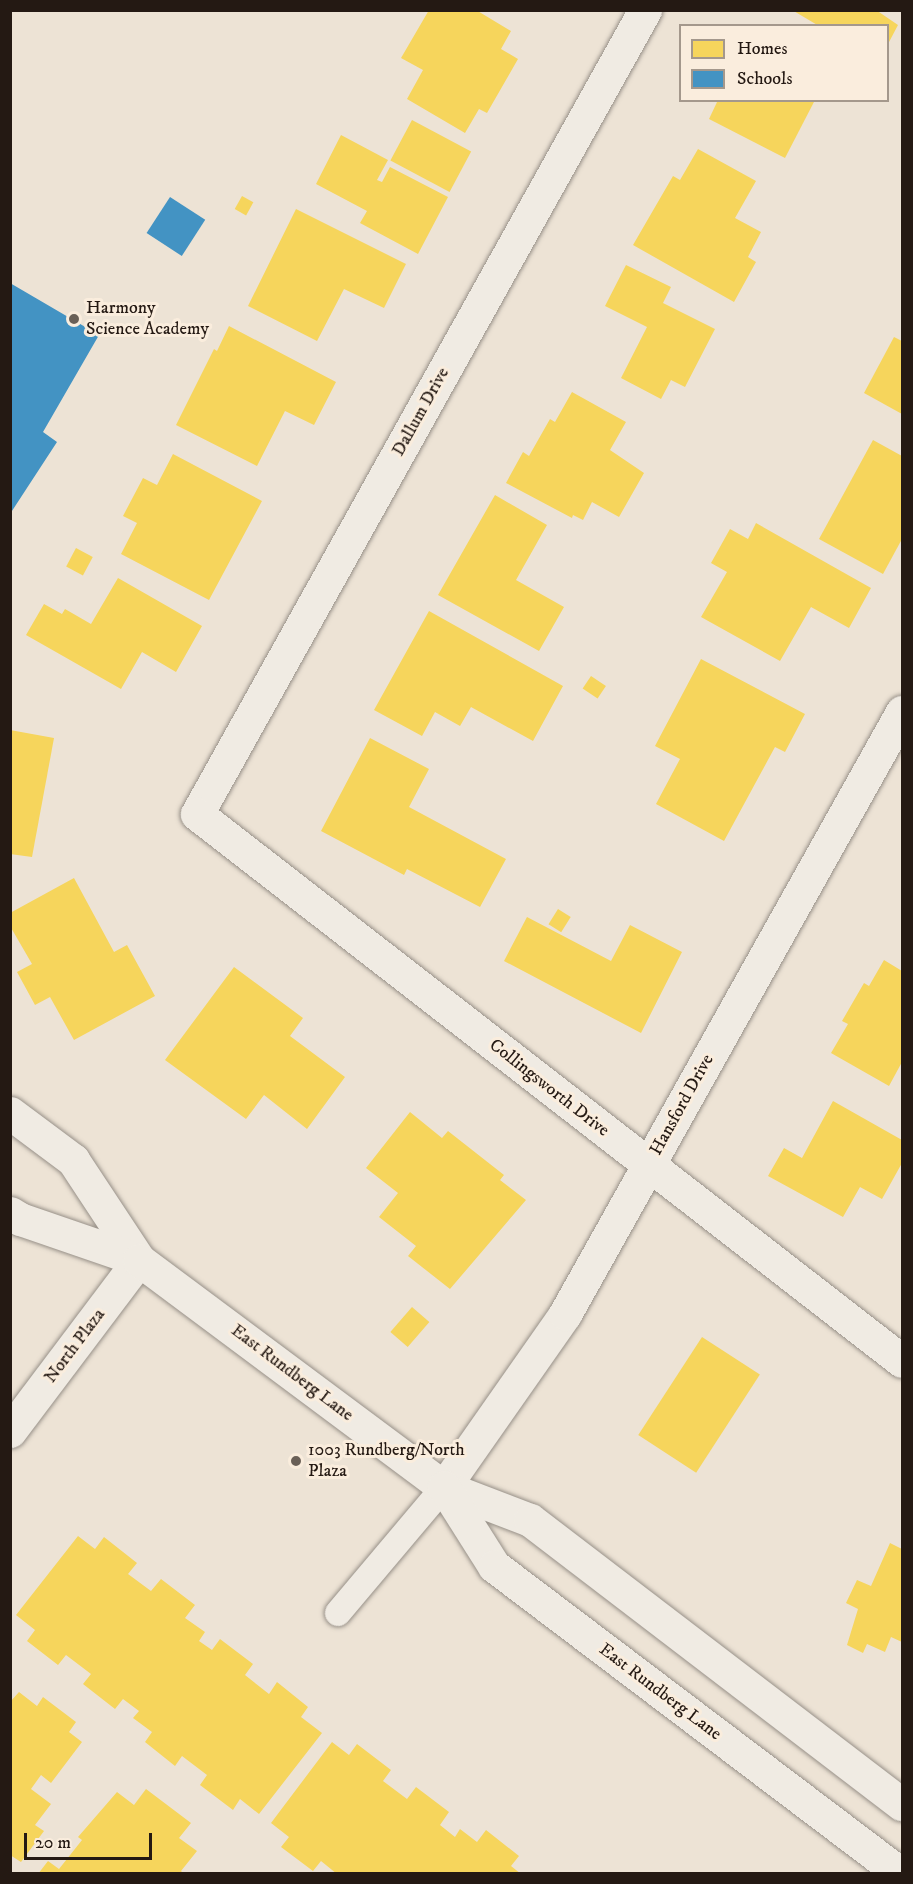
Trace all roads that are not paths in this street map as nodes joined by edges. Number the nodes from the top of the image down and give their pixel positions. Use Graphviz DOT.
graph roads {
  1 [pos="645,10"];
  2 [pos="903,712"];
  3 [pos="197,814"];
  4 [pos="10,1113"];
  5 [pos="648,1165"];
  6 [pos="10,1213"];
  7 [pos="139,1260"];
  8 [pos="903,1361"];
  9 [pos="10,1431"];
  10 [pos="444,1487"];
  11 [pos="338,1613"];
  12 [pos="903,1804"];
  13 [pos="901,1874"];
  1 -- 3 [label="street, Dallum Drive"];
  2 -- 5 [label="street, Hansford Drive"];
  3 -- 5 [label="street, Collingsworth Drive"];
  4 -- 7 [label="street, East Rundberg Lane"];
  5 -- 8 [label="street, Collingsworth Drive"];
  5 -- 10 [label="street, Hansford Drive"];
  6 -- 7 [label="street, East Rundberg Lane"];
  7 -- 9 [label="street, North Plaza"];
  7 -- 10 [label="street, East Rundberg Lane"];
  10 -- 11 [label="lane"];
  10 -- 12 [label="street, East Rundberg Lane"];
  10 -- 13 [label="street, East Rundberg Lane"];
}
